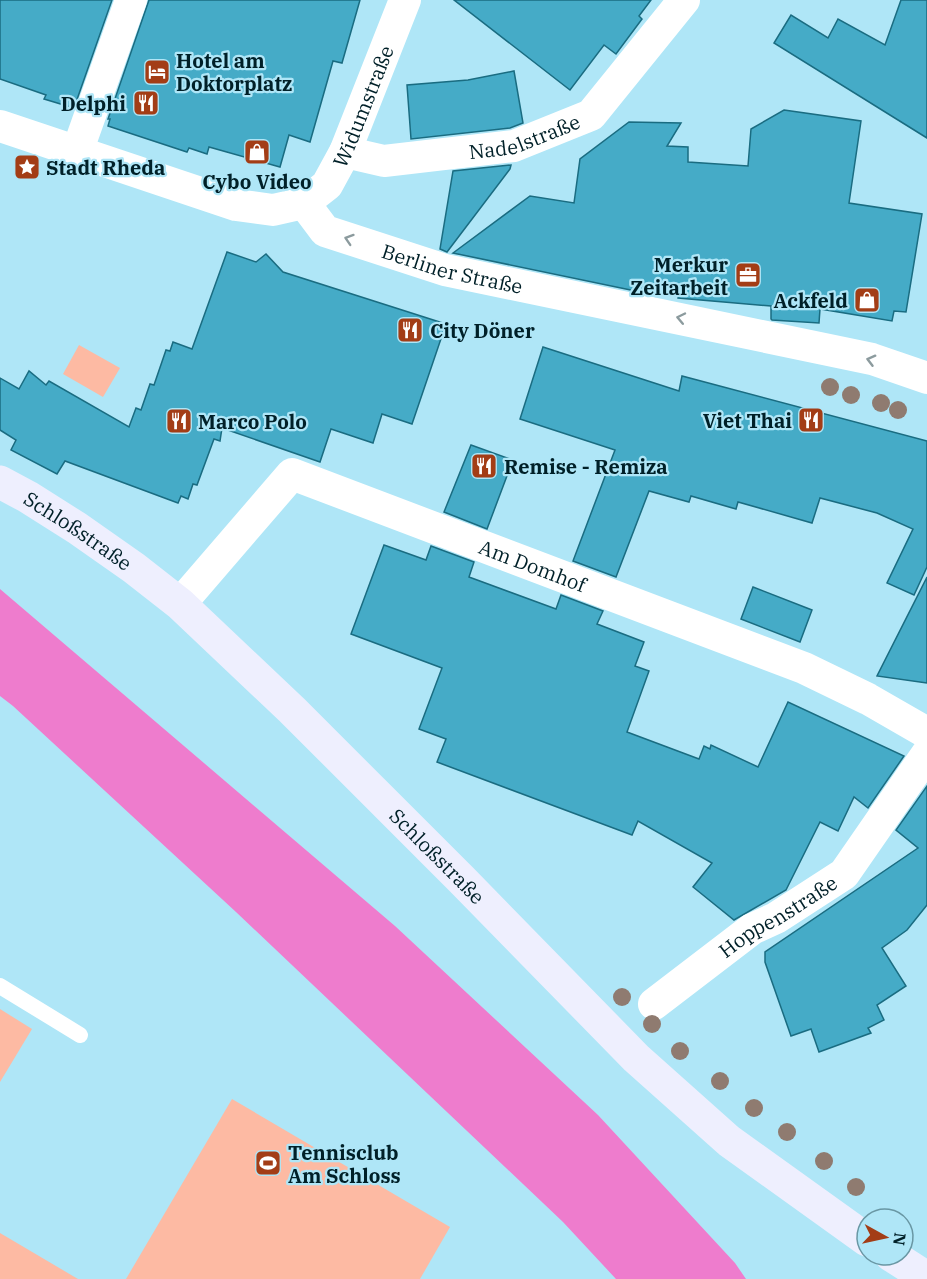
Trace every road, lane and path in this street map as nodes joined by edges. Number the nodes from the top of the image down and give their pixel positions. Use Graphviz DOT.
graph roads {
  1 [pos="131,0"];
  2 [pos="405,0"];
  3 [pos="684,0"];
  4 [pos="0,126"];
  5 [pos="77,152"];
  6 [pos="345,152"];
  7 [pos="304,202"];
  8 [pos="927,378"];
  9 [pos="0,482"];
  10 [pos="180,604"];
  11 [pos="927,733"];
  12 [pos="927,754"];
  13 [pos="0,986"];
  14 [pos="654,1004"];
  15 [pos="80,1035"];
  16 [pos="855,1231"];
  17 [pos="910,1267"];
  18 [pos="927,1278"];
  1 -- 5 [label="street"];
  2 -- 6 [label="street, Widumstraße"];
  3 -- 6 [label="street, Nadelstraße"];
  4 -- 5 [label="street"];
  5 -- 7 [label="street"];
  6 -- 7 [label="street, Widumstraße"];
  8 -- 7 [label="street, Berliner Straße, one-way"];
  9 -- 10 [label="street, Schloßstraße"];
  10 -- 11 [label="street, Am Domhof"];
  10 -- 16 [label="street, Schloßstraße"];
  12 -- 14 [label="street, Hoppenstraße"];
  13 -- 15 [label="lane"];
  17 -- 18 [label="street"];
}
